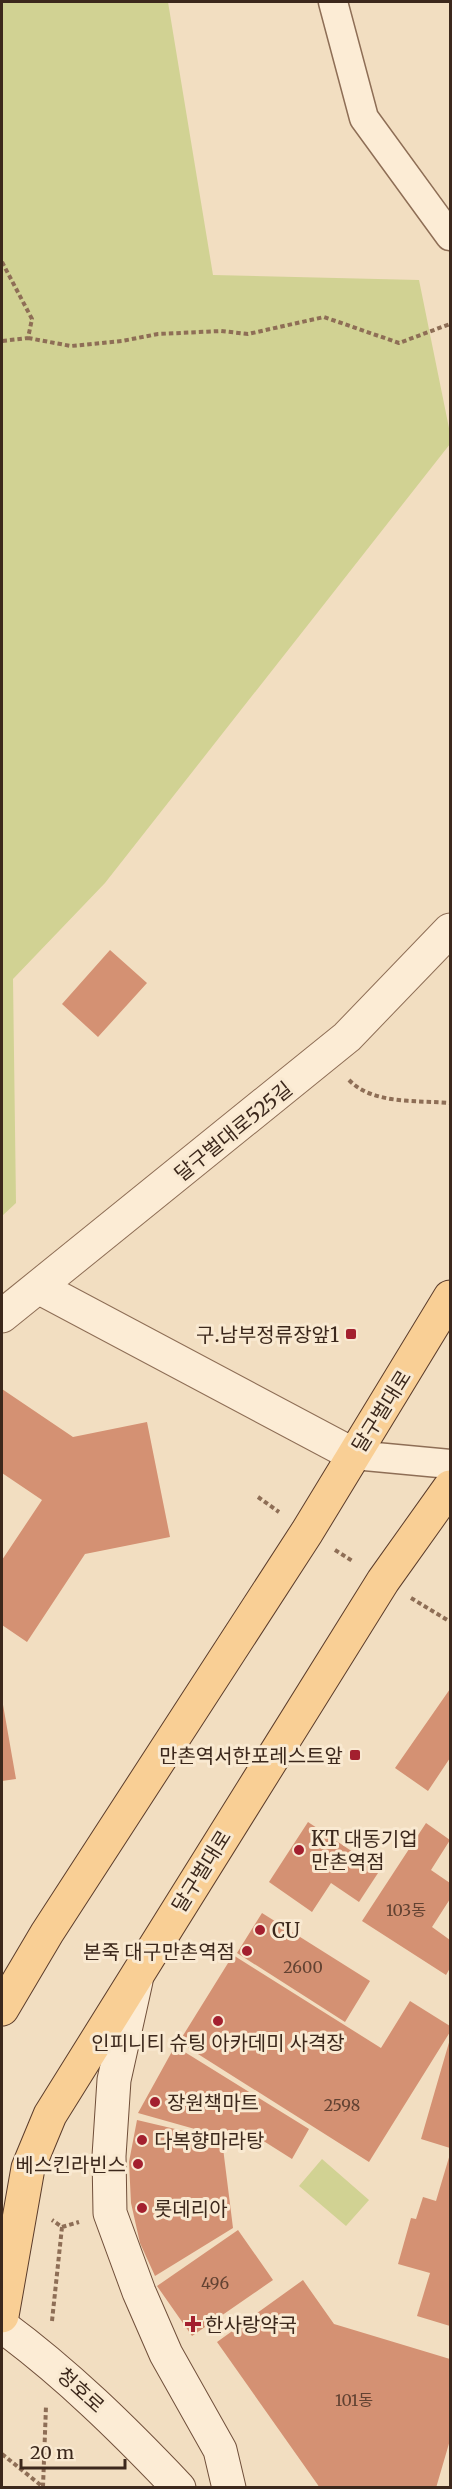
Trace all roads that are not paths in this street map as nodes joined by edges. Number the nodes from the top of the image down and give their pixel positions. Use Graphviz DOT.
graph roads {
  1 [pos="333,2"];
  2 [pos="450,236"];
  3 [pos="450,930"];
  4 [pos="40,1288"];
  5 [pos="450,1298"];
  6 [pos="2,1316"];
  7 [pos="354,1455"];
  8 [pos="450,1464"];
  9 [pos="450,1487"];
  10 [pos="47,1933"];
  11 [pos="138,1972"];
  12 [pos="2,1976"];
  13 [pos="2,2009"];
  14 [pos="2,2316"];
  15 [pos="2,2326"];
  16 [pos="179,2487"];
  17 [pos="229,2487"];
  1 -- 2 [label="street"];
  3 -- 4 [label="street, 달구벌대로525길"];
  4 -- 6 [label="street, 달구벌대로525길"];
  4 -- 7 [label="street"];
  5 -- 7 [label="main road, 달구벌대로"];
  7 -- 8 [label="street"];
  7 -- 10 [label="main road, 달구벌대로"];
  9 -- 11 [label="main road, 달구벌대로"];
  10 -- 12 [label="main road"];
  10 -- 13 [label="main road, 달구벌대로"];
  11 -- 14 [label="main road, 달구벌대로"];
  11 -- 17 [label="street"];
  15 -- 16 [label="street, 청호로"];
}
